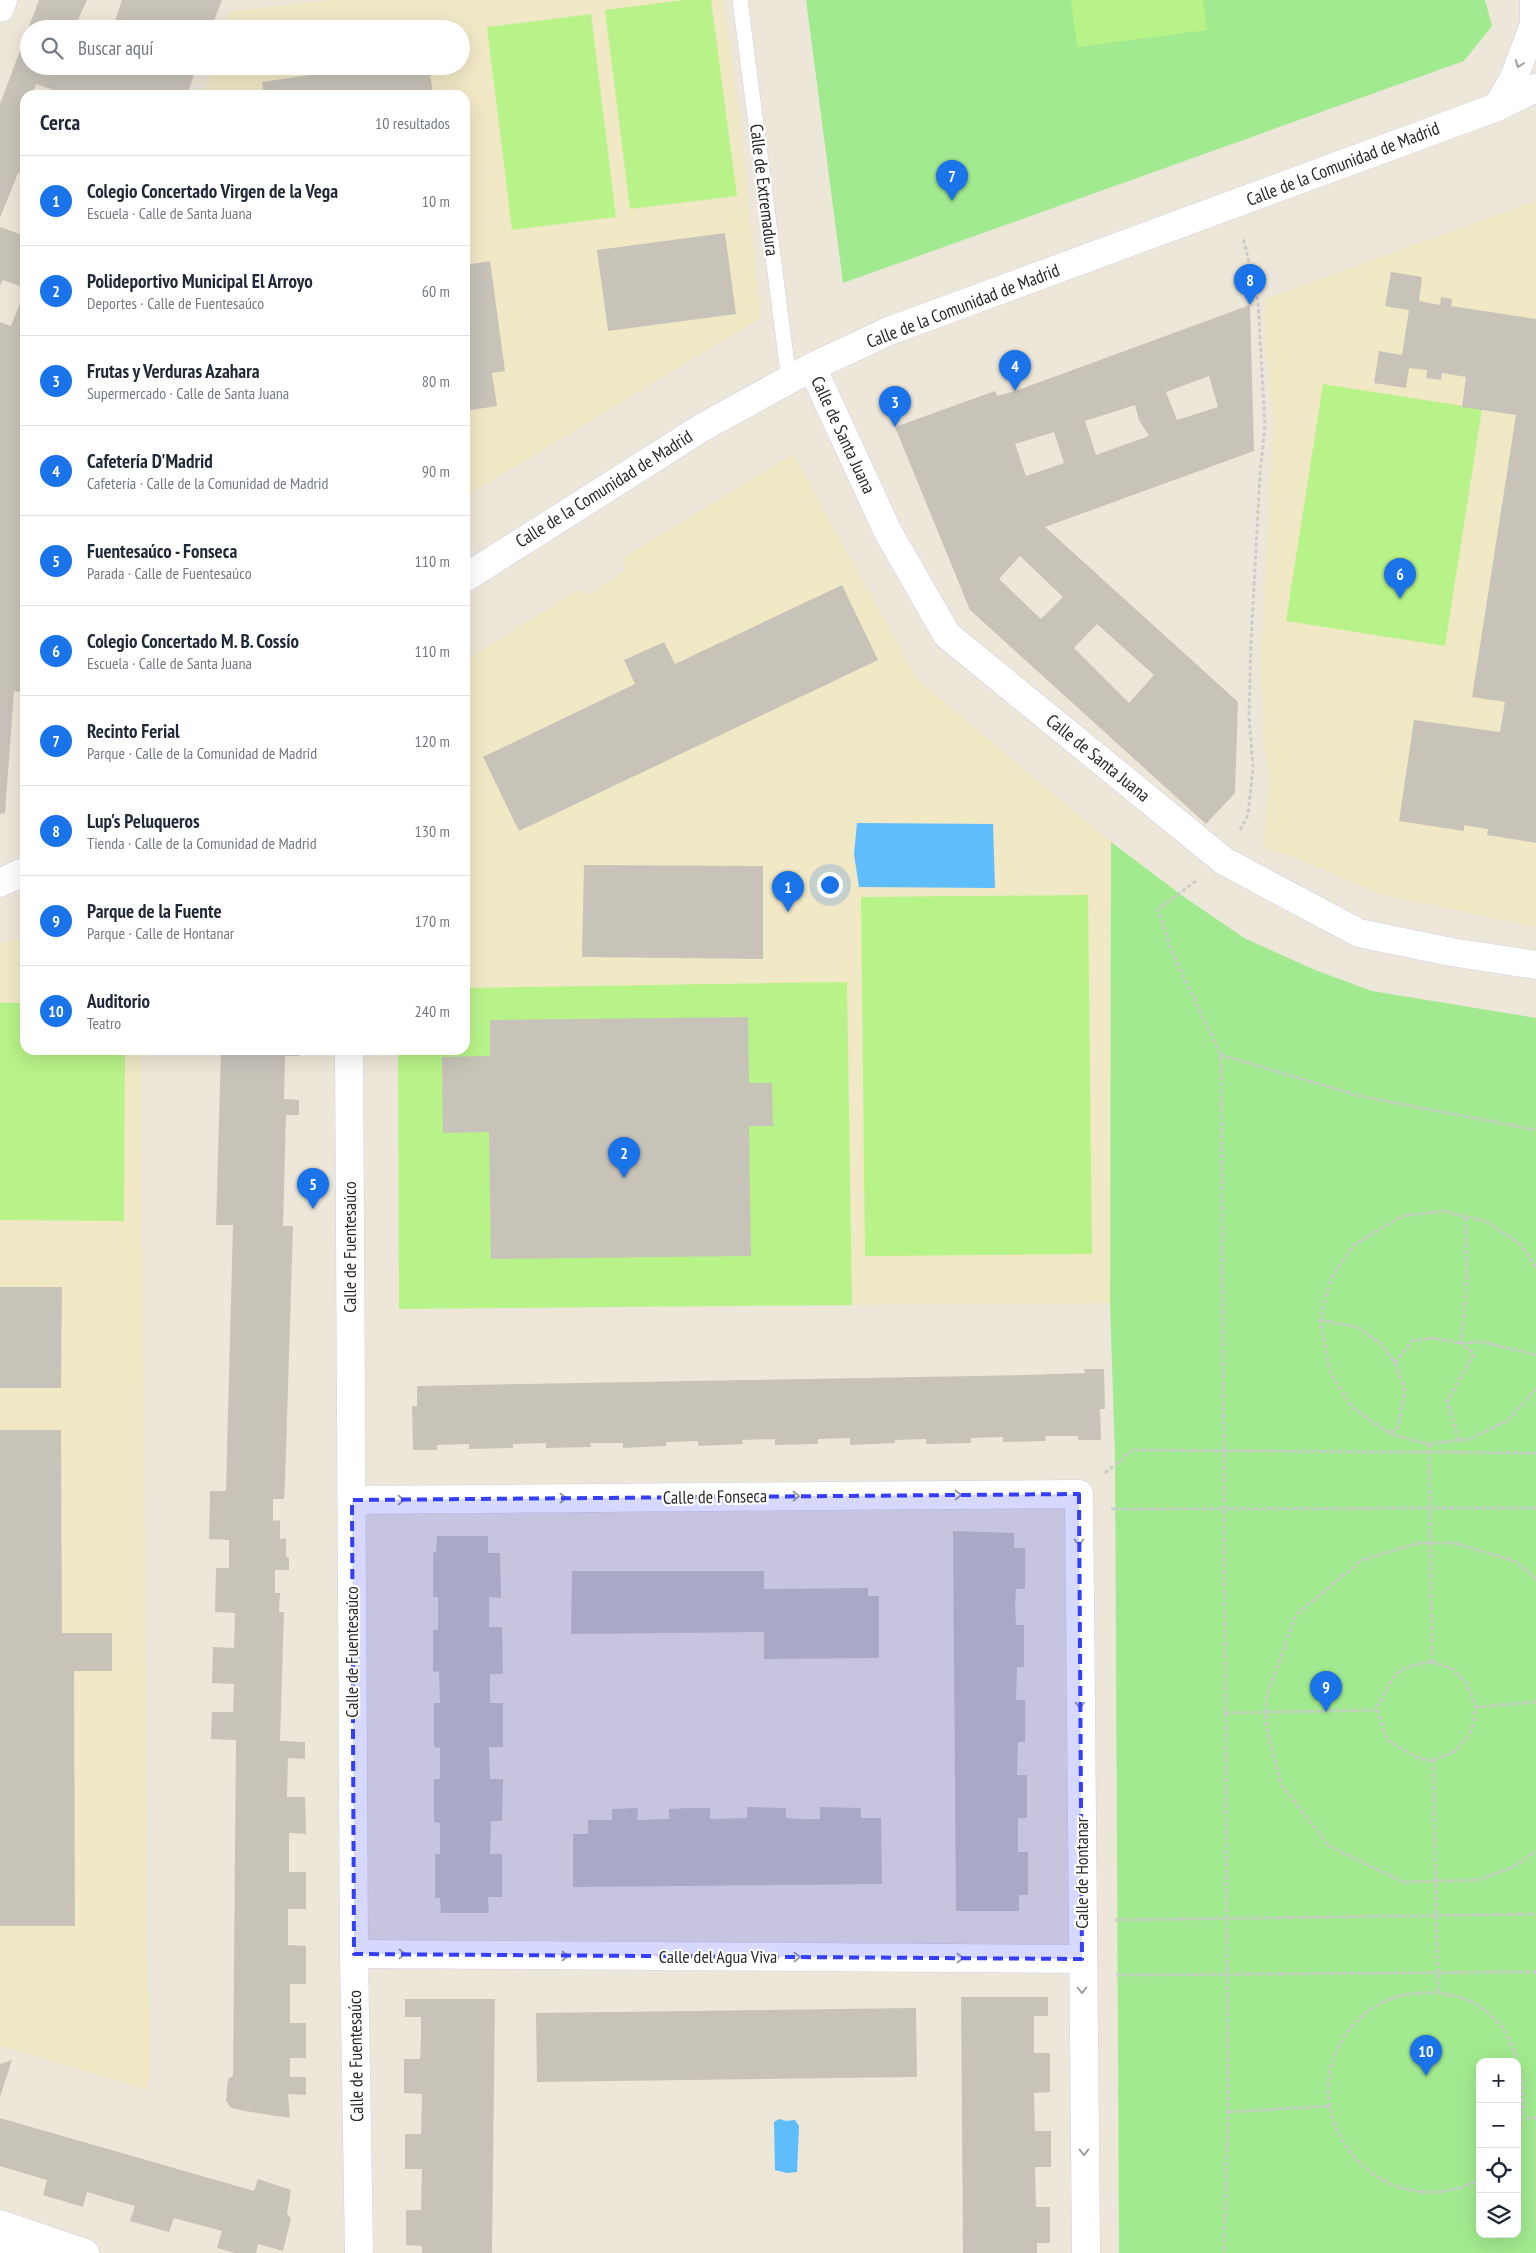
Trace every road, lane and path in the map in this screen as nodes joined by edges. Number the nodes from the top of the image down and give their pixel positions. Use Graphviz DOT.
graph roads {
  1 [pos="3,0"];
  2 [pos="740,0"];
  3 [pos="1534,0"];
  4 [pos="0,8"];
  5 [pos="1536,88"];
  6 [pos="1497,107"];
  7 [pos="1536,109"];
  8 [pos="1236,205"];
  9 [pos="800,373"];
  10 [pos="470,575"];
  11 [pos="1224,861"];
  12 [pos="20,873"];
  13 [pos="0,883"];
  14 [pos="1536,965"];
  15 [pos="349,1055"];
  16 [pos="1221,1055"];
  17 [pos="1536,1130"];
  18 [pos="1465,1216"];
  19 [pos="1536,1267"];
  20 [pos="1320,1320"];
  21 [pos="1461,1343"];
  22 [pos="1536,1355"];
  23 [pos="1396,1363"];
  24 [pos="1536,1389"];
  25 [pos="1390,1434"];
  26 [pos="1459,1440"];
  27 [pos="1429,1444"];
  28 [pos="1224,1451"];
  29 [pos="1536,1453"];
  30 [pos="1429,1454"];
  31 [pos="1079,1494"];
  32 [pos="352,1500"];
  33 [pos="1536,1508"];
  34 [pos="1224,1509"];
  35 [pos="1428,1510"];
  36 [pos="1430,1544"];
  37 [pos="1536,1579"];
  38 [pos="1432,1662"];
  39 [pos="1536,1702"];
  40 [pos="1476,1707"];
  41 [pos="1377,1710"];
  42 [pos="1266,1712"];
  43 [pos="1225,1713"];
  44 [pos="1433,1760"];
  45 [pos="1536,1851"];
  46 [pos="1436,1881"];
  47 [pos="1536,1914"];
  48 [pos="1437,1915"];
  49 [pos="1227,1918"];
  50 [pos="1082,1920"];
  51 [pos="354,1954"];
  52 [pos="1082,1967"];
  53 [pos="1536,1972"];
  54 [pos="1438,1973"];
  55 [pos="1227,1974"];
  56 [pos="1438,1992"];
  57 [pos="1511,2032"];
  58 [pos="1330,2106"];
  59 [pos="1228,2112"];
  60 [pos="1528,2112"];
  61 [pos="1527,2118"];
  62 [pos="1536,2118"];
  63 [pos="1521,2132"];
  64 [pos="1476,2180"];
  65 [pos="0,2224"];
  66 [pos="56,2243"];
  67 [pos="2,2253"];
  68 [pos="85,2253"];
  69 [pos="359,2253"];
  70 [pos="1086,2253"];
  71 [pos="1224,2253"];
  1 -- 4 [label="street"];
  2 -- 9 [label="lane, Calle de Extremadura"];
  3 -- 6 [label="street, one-way"];
  5 -- 6 [label="street, Calle de la Comunidad de Madrid"];
  6 -- 7 [label="street, Calle de la Comunidad de Madrid"];
  6 -- 8 [label="street, Calle de la Comunidad de Madrid"];
  8 -- 9 [label="street, Calle de la Comunidad de Madrid"];
  8 -- 11 [label="path"];
  9 -- 10 [label="street, Calle de la Comunidad de Madrid"];
  9 -- 11 [label="street, Calle de Santa Juana"];
  11 -- 14 [label="street, Calle de Santa Juana"];
  11 -- 16 [label="path"];
  12 -- 13 [label="street"];
  15 -- 32 [label="street, Calle de Fuentesaúco"];
  16 -- 17 [label="path"];
  16 -- 28 [label="path"];
  18 -- 19 [label="path"];
  18 -- 20 [label="path"];
  18 -- 21 [label="path"];
  20 -- 23 [label="path"];
  20 -- 25 [label="path"];
  21 -- 22 [label="path"];
  21 -- 23 [label="path"];
  21 -- 26 [label="path"];
  23 -- 25 [label="path"];
  24 -- 26 [label="path"];
  25 -- 27 [label="path"];
  26 -- 27 [label="path"];
  27 -- 30 [label="path"];
  28 -- 30 [label="path"];
  28 -- 31 [label="path"];
  28 -- 34 [label="path"];
  29 -- 30 [label="path"];
  30 -- 35 [label="path"];
  32 -- 31 [label="street, Calle de Fonseca, one-way"];
  31 -- 34 [label="path"];
  31 -- 50 [label="street, Calle de Hontanar, one-way"];
  32 -- 51 [label="street, Calle de Fuentesaúco"];
  33 -- 35 [label="path"];
  34 -- 35 [label="path"];
  34 -- 43 [label="path"];
  35 -- 36 [label="path"];
  36 -- 37 [label="path"];
  36 -- 38 [label="path"];
  36 -- 42 [label="path"];
  38 -- 40 [label="path"];
  38 -- 41 [label="path"];
  39 -- 40 [label="path"];
  40 -- 44 [label="path"];
  41 -- 42 [label="path"];
  41 -- 44 [label="path"];
  42 -- 43 [label="path"];
  42 -- 46 [label="path"];
  43 -- 49 [label="path"];
  44 -- 46 [label="path"];
  45 -- 46 [label="path"];
  46 -- 48 [label="path"];
  47 -- 48 [label="path"];
  48 -- 49 [label="path"];
  48 -- 54 [label="path"];
  49 -- 50 [label="path"];
  49 -- 55 [label="path"];
  50 -- 52 [label="street, Calle de Hontanar"];
  51 -- 52 [label="street, Calle del Agua Viva, one-way"];
  51 -- 69 [label="street, Calle de Fuentesaúco"];
  52 -- 55 [label="path"];
  52 -- 70 [label="street, Calle de Hontanar, one-way"];
  53 -- 54 [label="path"];
  54 -- 55 [label="path"];
  54 -- 56 [label="path"];
  55 -- 59 [label="path"];
  56 -- 57 [label="path"];
  56 -- 58 [label="path"];
  58 -- 59 [label="path"];
  58 -- 64 [label="path"];
  59 -- 71 [label="path"];
  60 -- 61 [label="path"];
  61 -- 62 [label="path"];
  61 -- 63 [label="path"];
  65 -- 66 [label="street"];
  66 -- 67 [label="street"];
  66 -- 68 [label="street"];
}
